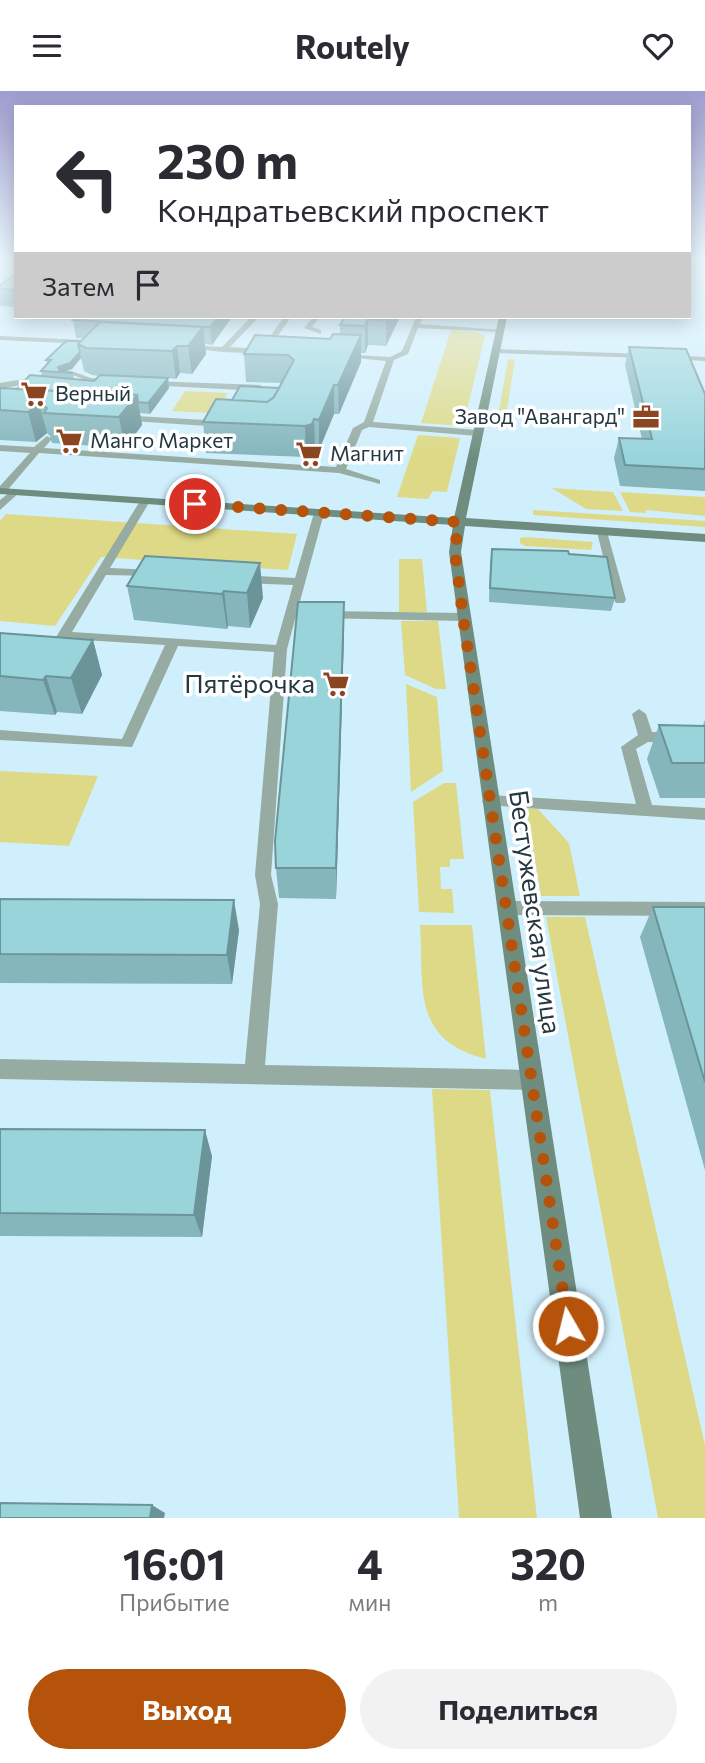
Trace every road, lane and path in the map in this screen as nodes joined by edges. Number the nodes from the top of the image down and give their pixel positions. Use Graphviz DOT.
graph roads {
  1 [pos="247,325"];
  2 [pos="281,325"];
  3 [pos="310,325"];
  4 [pos="501,325"];
  5 [pos="415,326"];
  6 [pos="278,329"];
  7 [pos="291,330"];
  8 [pos="500,330"];
  9 [pos="318,332"];
  10 [pos="0,338"];
  11 [pos="91,342"];
  12 [pos="169,347"];
  13 [pos="223,349"];
  14 [pos="495,351"];
  15 [pos="263,352"];
  16 [pos="274,352"];
  17 [pos="335,356"];
  18 [pos="391,359"];
  19 [pos="705,359"];
  20 [pos="84,363"];
  21 [pos="75,373"];
  22 [pos="29,380"];
  23 [pos="145,382"];
  24 [pos="62,384"];
  25 [pos="75,385"];
  26 [pos="0,386"];
  27 [pos="276,389"];
  28 [pos="106,418"];
  29 [pos="228,424"];
  30 [pos="368,424"];
  31 [pos="478,433"];
  32 [pos="47,439"];
  33 [pos="0,448"];
  34 [pos="37,450"];
  35 [pos="340,470"];
  36 [pos="376,482"];
  37 [pos="0,491"];
  38 [pos="15,492"];
  39 [pos="145,501"];
  40 [pos="0,507"];
  41 [pos="319,513"];
  42 [pos="458,522"];
  43 [pos="603,532"];
  44 [pos="705,538"];
  45 [pos="105,571"];
  46 [pos="174,575"];
  47 [pos="230,578"];
  48 [pos="299,582"];
  49 [pos="620,600"];
  50 [pos="292,615"];
  51 [pos="463,617"];
  52 [pos="173,642"];
  53 [pos="281,649"];
  54 [pos="639,714"];
  55 [pos="0,735"];
  56 [pos="646,737"];
  57 [pos="705,739"];
  58 [pos="490,801"];
  59 [pos="646,812"];
  60 [pos="705,814"];
  61 [pos="506,908"];
  62 [pos="705,909"];
  63 [pos="0,1069"];
  64 [pos="254,1075"];
  65 [pos="531,1080"];
  66 [pos="596,1518"];
  1 -- 13 [label="lane"];
  2 -- 6 [label="lane"];
  3 -- 9 [label="lane"];
  4 -- 8 [label="street, Бестужевская улица"];
  5 -- 8 [label="lane"];
  5 -- 18 [label="lane"];
  6 -- 7 [label="lane"];
  6 -- 15 [label="lane"];
  8 -- 14 [label="street, Бестужевская улица"];
  10 -- 11 [label="lane"];
  12 -- 13 [label="lane"];
  13 -- 15 [label="lane"];
  14 -- 19 [label="lane"];
  14 -- 31 [label="street, Бестужевская улица"];
  15 -- 16 [label="lane"];
  17 -- 18 [label="lane"];
  18 -- 30 [label="lane"];
  20 -- 21 [label="lane"];
  21 -- 22 [label="lane"];
  21 -- 25 [label="lane"];
  22 -- 24 [label="lane"];
  22 -- 26 [label="lane"];
  23 -- 27 [label="lane"];
  28 -- 29 [label="lane"];
  30 -- 31 [label="lane"];
  30 -- 35 [label="lane"];
  31 -- 42 [label="street, Бестужевская улица"];
  32 -- 34 [label="lane"];
  33 -- 34 [label="lane"];
  34 -- 35 [label="lane"];
  34 -- 37 [label="lane"];
  35 -- 36 [label="lane"];
  37 -- 38 [label="street"];
  38 -- 39 [label="street"];
  38 -- 40 [label="street"];
  39 -- 41 [label="street"];
  39 -- 45 [label="lane"];
  41 -- 42 [label="street"];
  41 -- 48 [label="lane"];
  42 -- 43 [label="street"];
  42 -- 51 [label="street, Бестужевская улица"];
  43 -- 44 [label="street"];
  43 -- 49 [label="lane"];
  45 -- 46 [label="lane"];
  45 -- 52 [label="lane"];
  47 -- 48 [label="lane"];
  48 -- 50 [label="lane"];
  50 -- 51 [label="lane"];
  50 -- 53 [label="lane"];
  51 -- 58 [label="street, Бестужевская улица"];
  52 -- 53 [label="lane"];
  52 -- 55 [label="lane"];
  53 -- 64 [label="lane"];
  54 -- 56 [label="lane"];
  56 -- 57 [label="lane"];
  56 -- 59 [label="lane"];
  58 -- 59 [label="lane"];
  58 -- 61 [label="street, Бестужевская улица"];
  59 -- 60 [label="lane"];
  61 -- 62 [label="lane"];
  61 -- 65 [label="street, Бестужевская улица"];
  63 -- 64 [label="lane"];
  64 -- 65 [label="lane"];
  65 -- 66 [label="street, Бестужевская улица"];
}
